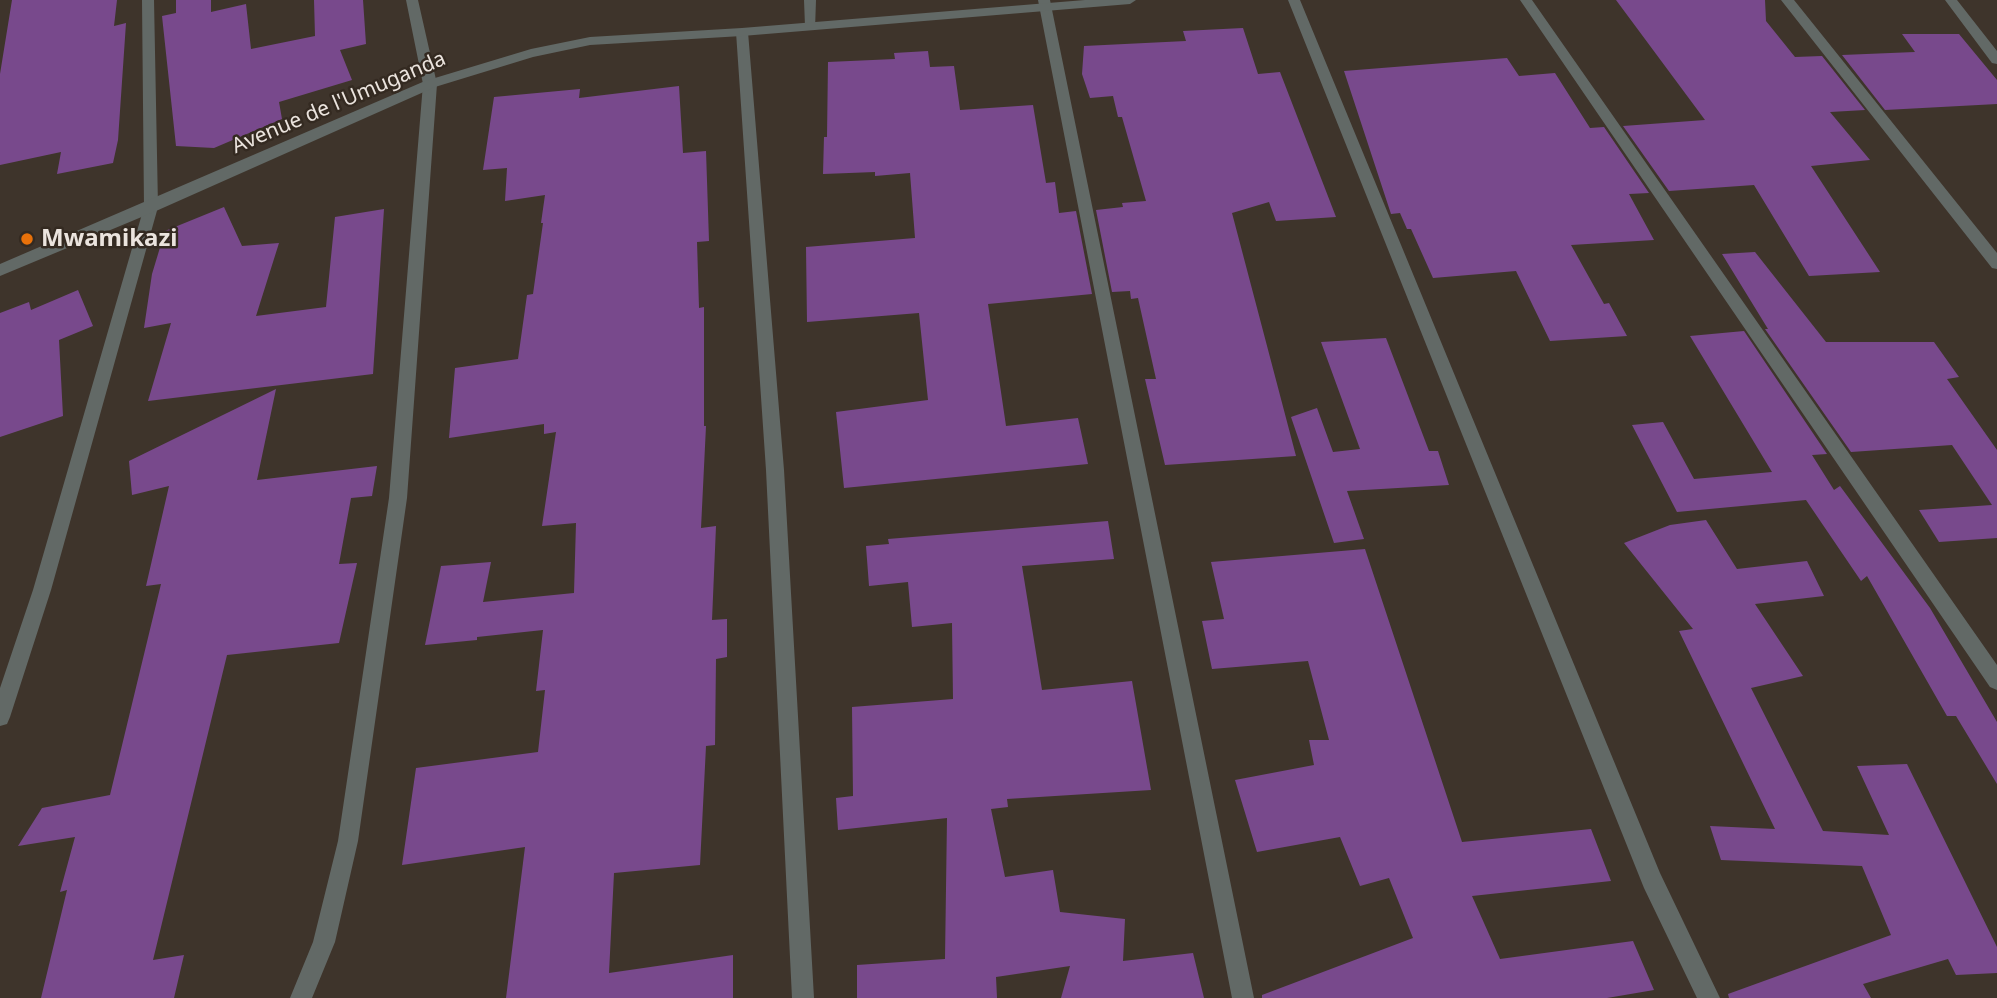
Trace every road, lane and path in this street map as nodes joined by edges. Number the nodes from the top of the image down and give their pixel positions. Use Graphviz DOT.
graph roads {
  1 [pos="148,0"];
  2 [pos="412,0"];
  3 [pos="810,0"];
  4 [pos="1130,0"];
  5 [pos="1294,0"];
  6 [pos="1527,0"];
  7 [pos="1787,0"];
  8 [pos="1951,0"];
  9 [pos="1045,4"];
  10 [pos="811,26"];
  11 [pos="742,32"];
  12 [pos="1997,60"];
  13 [pos="429,84"];
  14 [pos="151,207"];
  15 [pos="1997,264"];
  16 [pos="0,270"];
  17 [pos="1997,681"];
  18 [pos="0,718"];
  19 [pos="300,998"];
  20 [pos="803,998"];
  21 [pos="1243,998"];
  22 [pos="1709,998"];
  1 -- 14 [label="street"];
  2 -- 13 [label="street"];
  3 -- 10 [label="street"];
  4 -- 9 [label="street, Avenue de l'Umuganda"];
  5 -- 22 [label="street"];
  6 -- 17 [label="street"];
  7 -- 15 [label="street"];
  8 -- 12 [label="street"];
  9 -- 10 [label="street, Avenue de l'Umuganda"];
  9 -- 21 [label="street"];
  10 -- 11 [label="street, Avenue de l'Umuganda"];
  11 -- 13 [label="street, Avenue de l'Umuganda"];
  11 -- 20 [label="street"];
  13 -- 14 [label="street, Avenue de l'Umuganda"];
  13 -- 19 [label="street"];
  14 -- 16 [label="street, Avenue de l'Umuganda"];
  14 -- 18 [label="street"];
}
